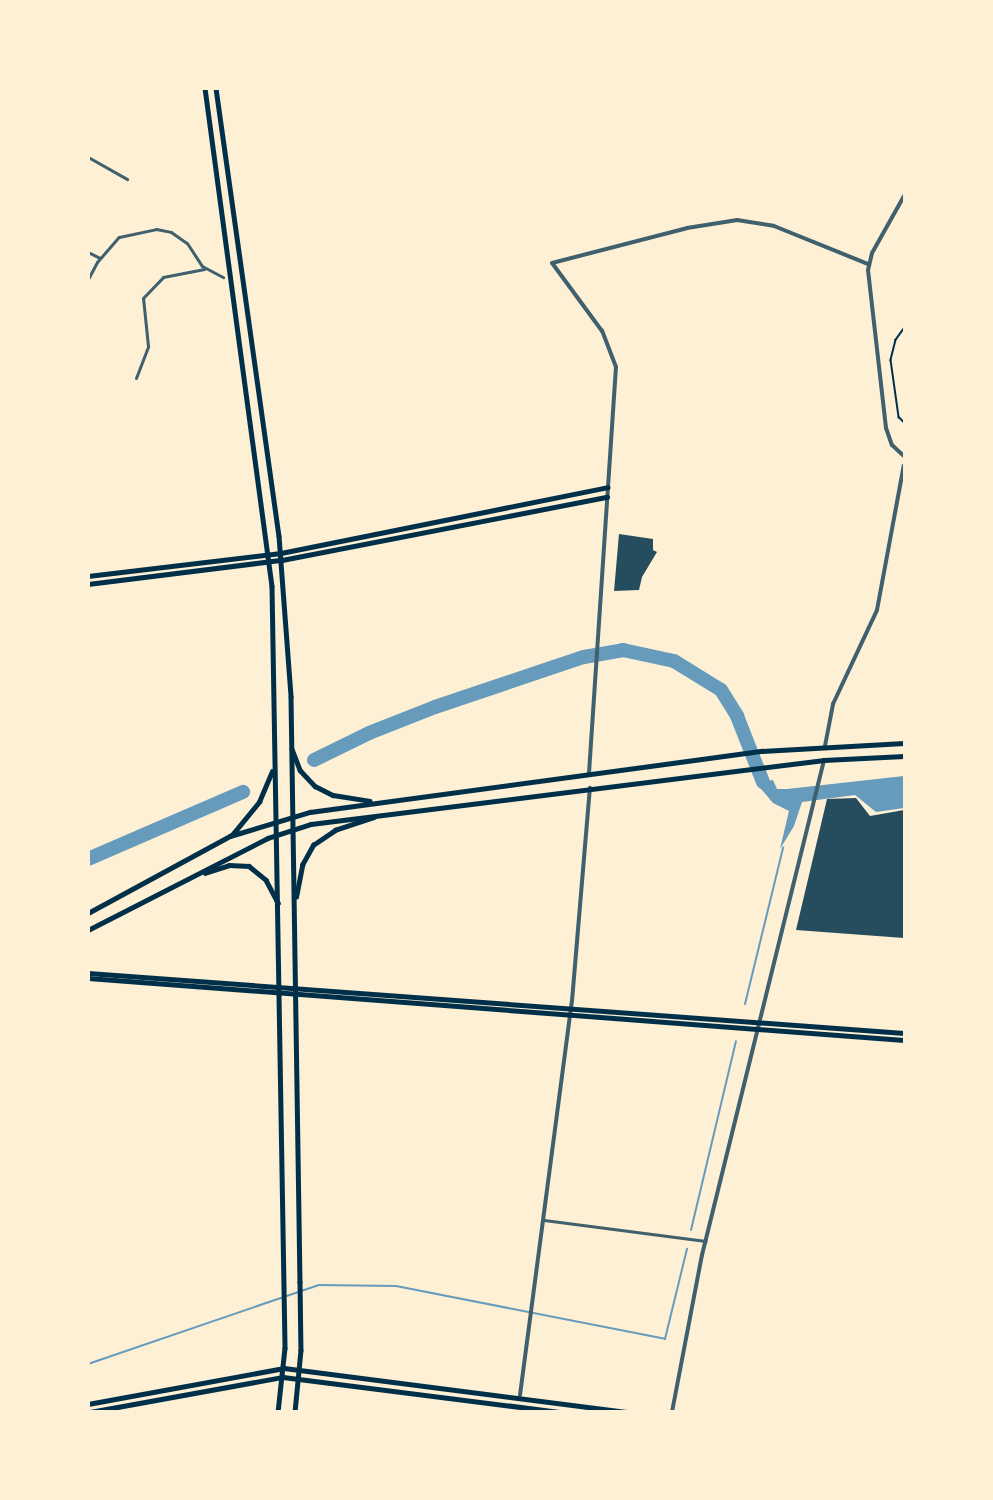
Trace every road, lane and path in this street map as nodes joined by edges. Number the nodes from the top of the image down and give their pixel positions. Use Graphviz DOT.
graph roads {
  1 [pos="205,88"];
  2 [pos="216,88"];
  3 [pos="88,157"];
  4 [pos="127,179"];
  5 [pos="904,196"];
  6 [pos="88,252"];
  7 [pos="100,258"];
  8 [pos="868,264"];
  9 [pos="205,269"];
  10 [pos="223,277"];
  11 [pos="88,279"];
  12 [pos="904,329"];
  13 [pos="136,378"];
  14 [pos="904,422"];
  15 [pos="904,456"];
  16 [pos="904,465"];
  17 [pos="607,487"];
  18 [pos="607,497"];
  19 [pos="281,553"];
  20 [pos="270,555"];
  21 [pos="282,560"];
  22 [pos="271,562"];
  23 [pos="88,576"];
  24 [pos="88,584"];
  25 [pos="291,742"];
  26 [pos="904,743"];
  27 [pos="825,746"];
  28 [pos="904,756"];
  29 [pos="824,760"];
  30 [pos="273,769"];
  31 [pos="589,773"];
  32 [pos="590,789"];
  33 [pos="376,801"];
  34 [pos="384,813"];
  35 [pos="293,816"];
  36 [pos="278,820"];
  37 [pos="293,828"];
  38 [pos="279,833"];
  39 [pos="230,836"];
  40 [pos="196,875"];
  41 [pos="294,902"];
  42 [pos="279,905"];
  43 [pos="88,912"];
  44 [pos="88,930"];
  45 [pos="88,973"];
  46 [pos="88,978"];
  47 [pos="295,987"];
  48 [pos="281,989"];
  49 [pos="295,993"];
  50 [pos="572,1007"];
  51 [pos="570,1014"];
  52 [pos="762,1021"];
  53 [pos="760,1029"];
  54 [pos="904,1033"];
  55 [pos="904,1040"];
  56 [pos="544,1220"];
  57 [pos="706,1240"];
  58 [pos="284,1368"];
  59 [pos="299,1368"];
  60 [pos="283,1377"];
  61 [pos="298,1377"];
  62 [pos="520,1395"];
  63 [pos="88,1404"];
  64 [pos="518,1409"];
  65 [pos="90,1412"];
  66 [pos="278,1412"];
  67 [pos="295,1412"];
  68 [pos="561,1412"];
  69 [pos="628,1412"];
  70 [pos="672,1412"];
  1 -- 20 [label="main road"];
  2 -- 19 [label="main road"];
  3 -- 4 [label="street"];
  5 -- 8 [label="street"];
  6 -- 7 [label="street"];
  7 -- 9 [label="street"];
  7 -- 11 [label="street"];
  8 -- 15 [label="street"];
  8 -- 17 [label="street"];
  9 -- 10 [label="street"];
  9 -- 13 [label="street"];
  12 -- 14 [label="path"];
  16 -- 27 [label="street"];
  17 -- 18 [label="street"];
  17 -- 19 [label="main road"];
  18 -- 21 [label="main road"];
  18 -- 31 [label="street"];
  19 -- 20 [label="main road"];
  19 -- 21 [label="main road"];
  20 -- 22 [label="main road"];
  20 -- 23 [label="main road"];
  21 -- 22 [label="main road"];
  21 -- 25 [label="main road"];
  22 -- 24 [label="main road"];
  22 -- 30 [label="main road"];
  25 -- 33 [label="main road"];
  25 -- 35 [label="main road"];
  26 -- 27 [label="main road"];
  27 -- 31 [label="main road"];
  28 -- 29 [label="main road"];
  29 -- 32 [label="main road"];
  29 -- 52 [label="street"];
  30 -- 36 [label="main road"];
  30 -- 39 [label="main road"];
  31 -- 33 [label="main road"];
  32 -- 34 [label="main road"];
  32 -- 50 [label="street"];
  33 -- 35 [label="main road"];
  34 -- 37 [label="main road"];
  34 -- 41 [label="main road"];
  35 -- 36 [label="main road"];
  35 -- 37 [label="main road"];
  36 -- 38 [label="main road"];
  36 -- 39 [label="main road"];
  37 -- 38 [label="main road"];
  37 -- 41 [label="main road"];
  38 -- 40 [label="main road"];
  38 -- 42 [label="main road"];
  39 -- 43 [label="main road"];
  40 -- 42 [label="main road"];
  40 -- 44 [label="main road"];
  41 -- 47 [label="main road"];
  42 -- 48 [label="main road"];
  45 -- 48 [label="main road"];
  46 -- 48 [label="main road"];
  47 -- 48 [label="main road"];
  47 -- 49 [label="main road"];
  47 -- 50 [label="main road"];
  48 -- 49 [label="main road"];
  48 -- 58 [label="main road"];
  49 -- 51 [label="main road"];
  49 -- 59 [label="main road"];
  50 -- 51 [label="street"];
  50 -- 52 [label="main road"];
  51 -- 53 [label="main road"];
  51 -- 56 [label="street"];
  52 -- 53 [label="street"];
  52 -- 54 [label="main road"];
  53 -- 55 [label="main road"];
  53 -- 57 [label="street"];
  56 -- 57 [label="street"];
  56 -- 62 [label="street"];
  57 -- 70 [label="street"];
  58 -- 59 [label="main road"];
  58 -- 60 [label="main road"];
  58 -- 63 [label="main road"];
  59 -- 61 [label="main road"];
  59 -- 62 [label="main road"];
  60 -- 61 [label="main road"];
  60 -- 65 [label="main road"];
  60 -- 66 [label="main road"];
  61 -- 64 [label="main road"];
  61 -- 67 [label="main road"];
  62 -- 69 [label="main road"];
  64 -- 68 [label="main road"];
}
